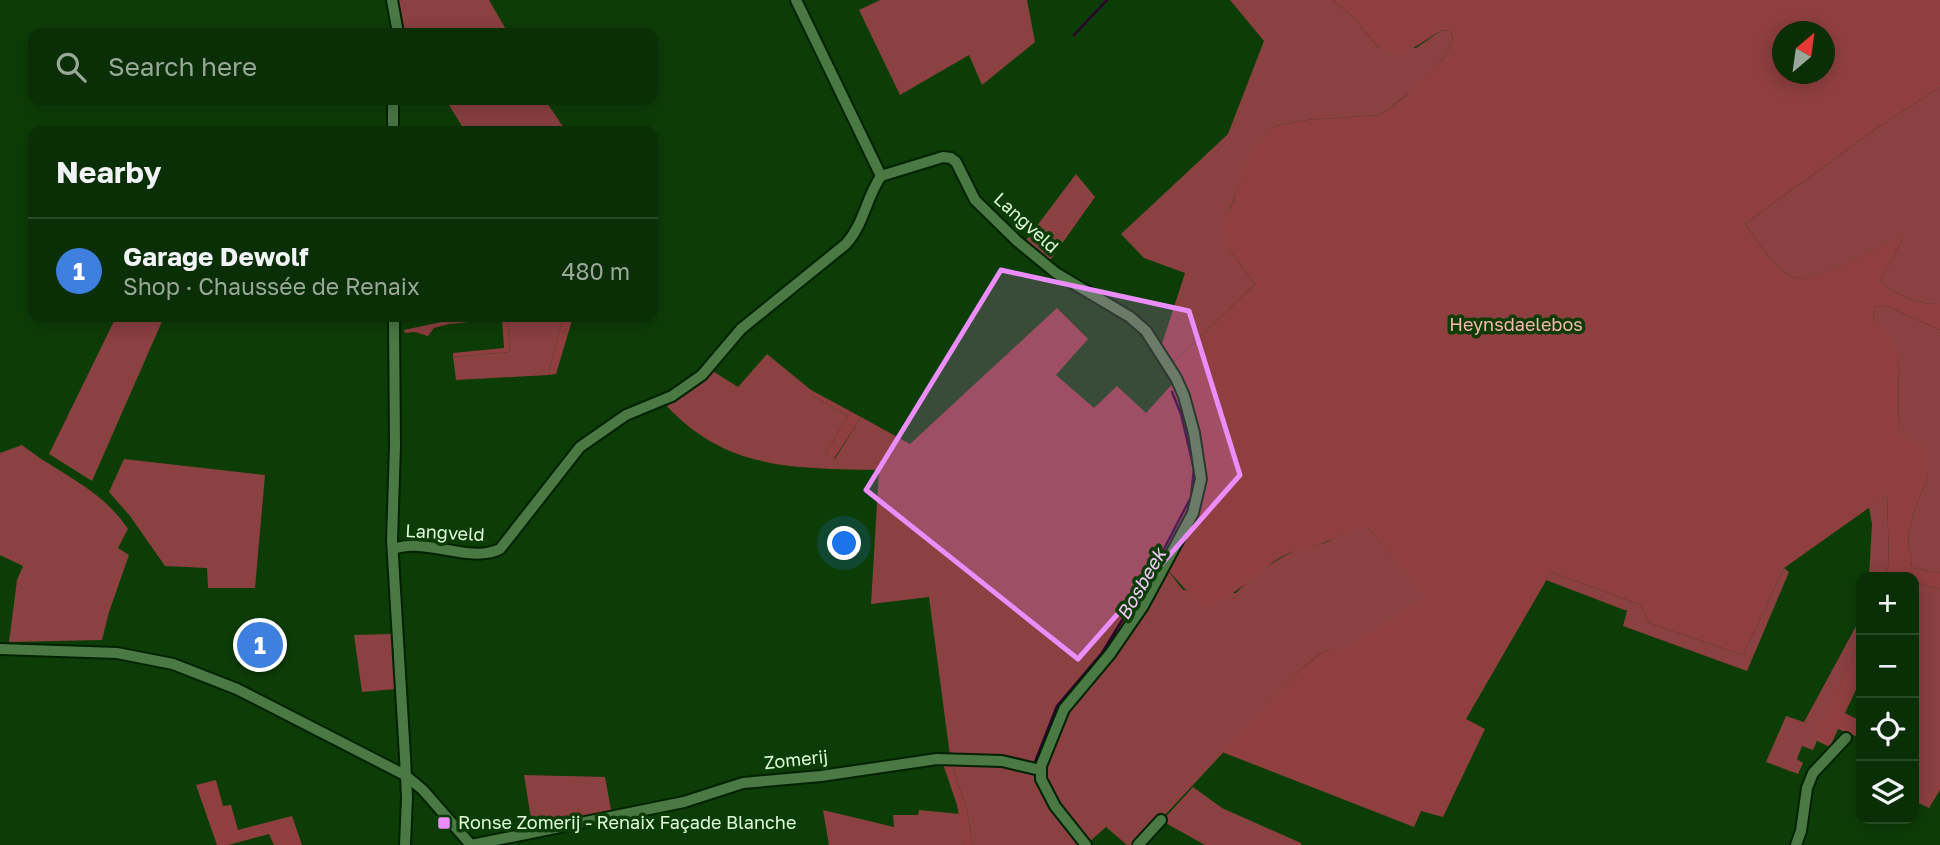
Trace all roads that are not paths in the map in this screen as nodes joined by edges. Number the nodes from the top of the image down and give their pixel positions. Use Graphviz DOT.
graph roads {
  1 [pos="392,0"];
  2 [pos="796,0"];
  3 [pos="397,28"];
  4 [pos="393,105"];
  5 [pos="393,126"];
  6 [pos="881,176"];
  7 [pos="394,322"];
  8 [pos="394,549"];
  9 [pos="0,649"];
  10 [pos="1846,737"];
  11 [pos="1040,770"];
  12 [pos="405,775"];
  13 [pos="1161,820"];
  14 [pos="405,845"];
  15 [pos="471,845"];
  16 [pos="1086,845"];
  17 [pos="1138,845"];
  18 [pos="1796,845"];
  1 -- 3 [label="street"];
  2 -- 6 [label="street"];
  4 -- 5 [label="street"];
  6 -- 8 [label="street, Langveld"];
  6 -- 11 [label="street, Langveld"];
  7 -- 8 [label="street"];
  8 -- 12 [label="street"];
  9 -- 12 [label="street"];
  10 -- 18 [label="street"];
  11 -- 15 [label="street, Zomerij"];
  11 -- 16 [label="street"];
  12 -- 14 [label="street"];
  12 -- 15 [label="street"];
  13 -- 17 [label="street"];
}
